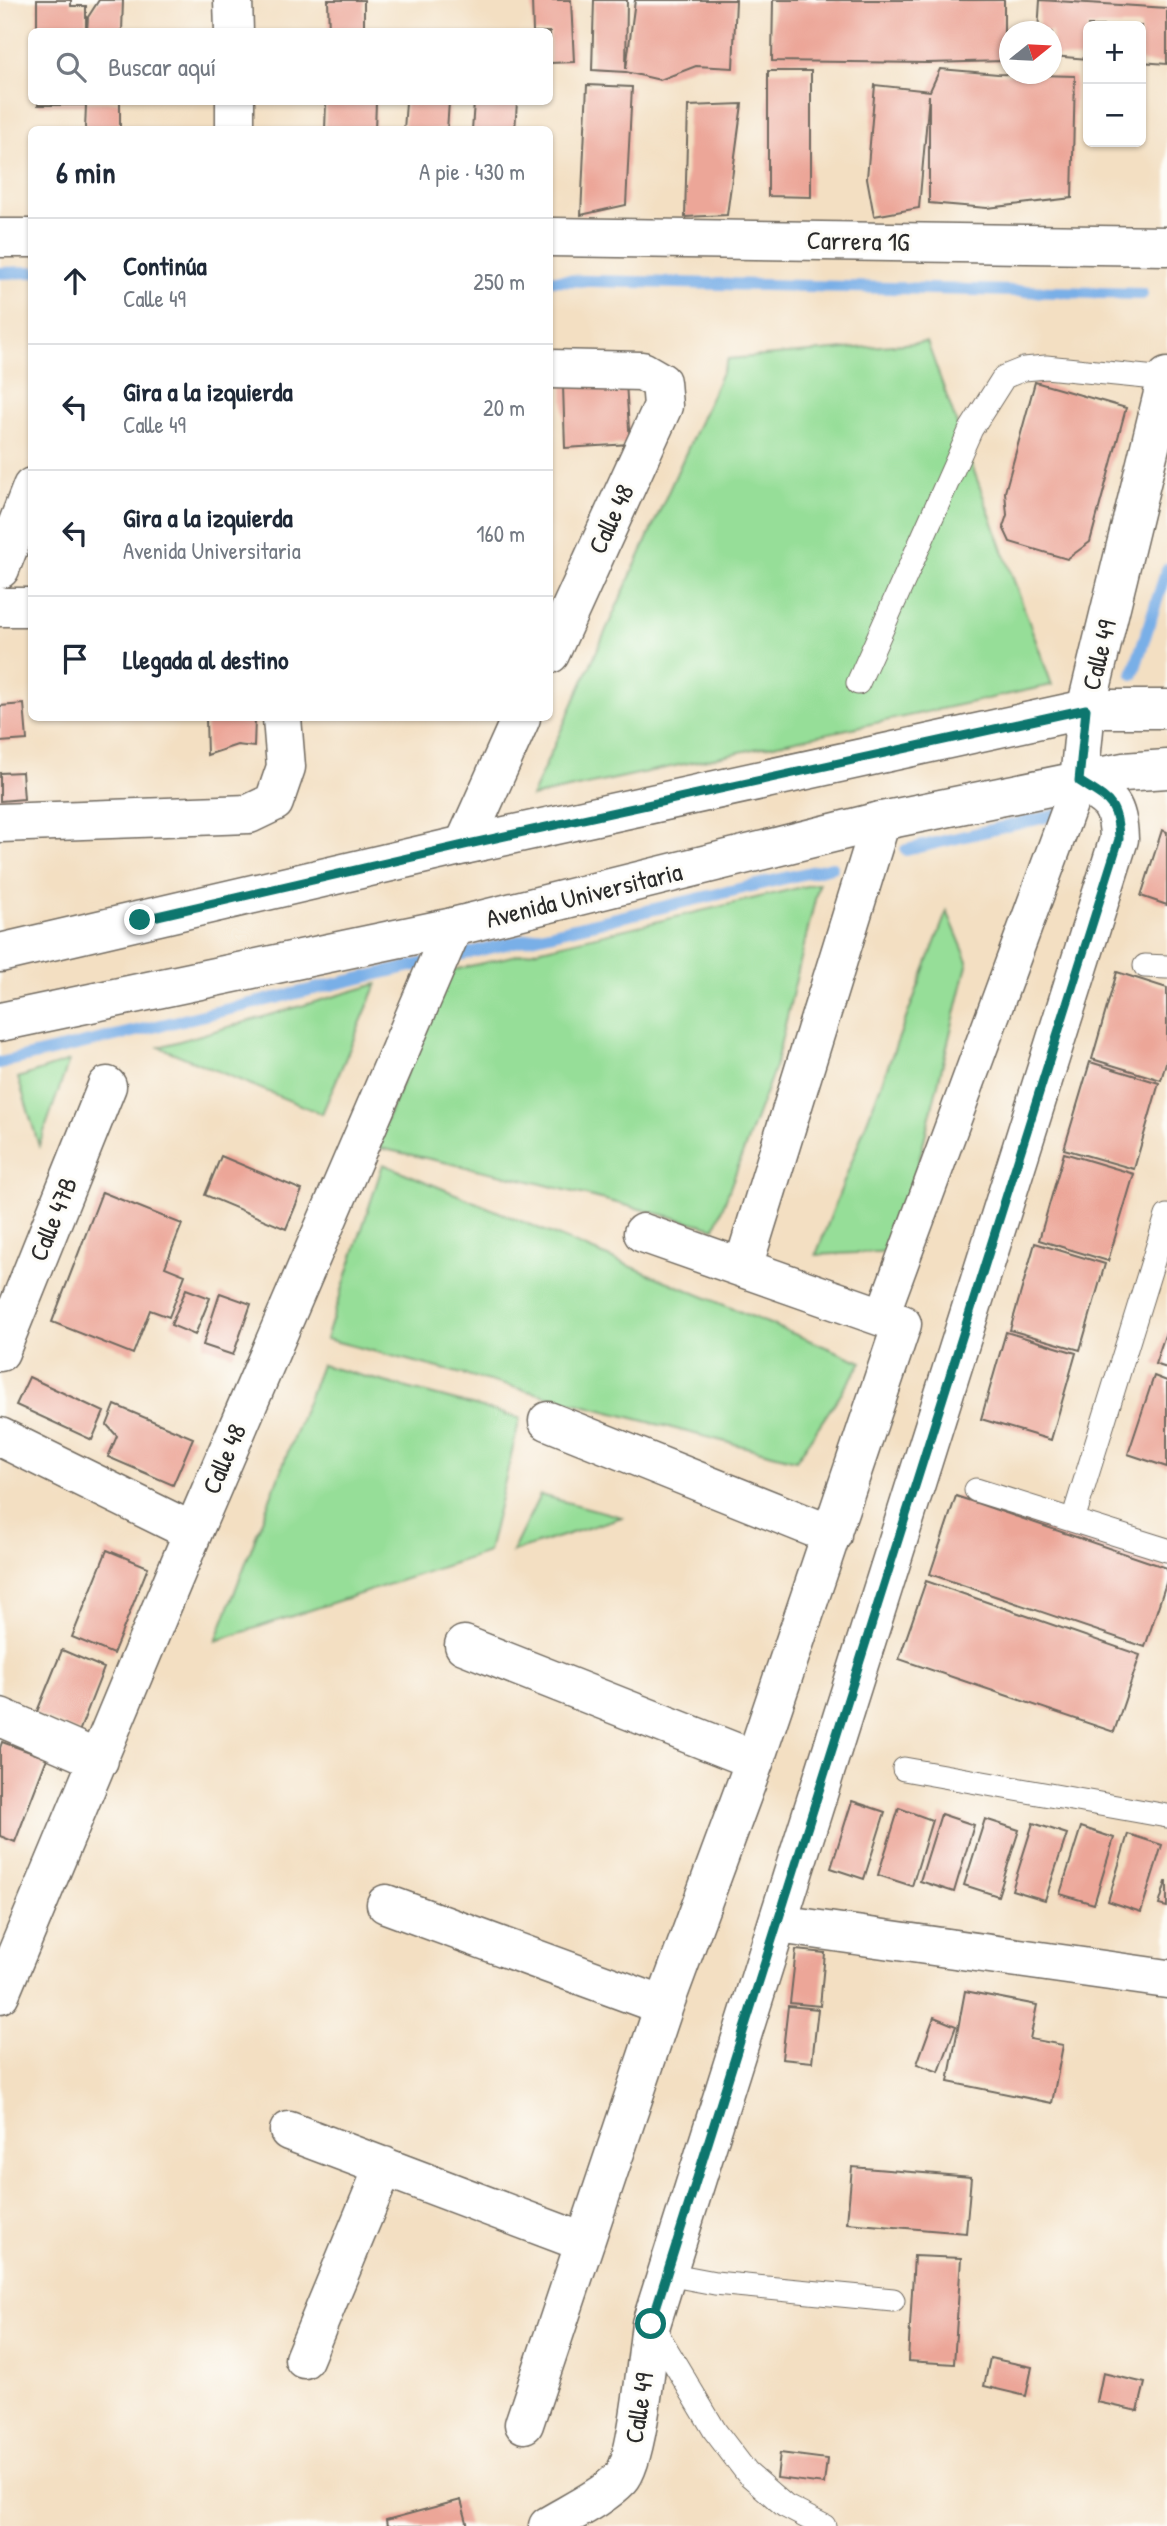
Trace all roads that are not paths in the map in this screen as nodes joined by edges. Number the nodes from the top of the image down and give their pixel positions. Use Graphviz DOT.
graph roads {
  1 [pos="233,0"];
  2 [pos="234,28"];
  3 [pos="235,105"];
  4 [pos="235,126"];
  5 [pos="28,237"];
  6 [pos="553,237"];
  7 [pos="0,238"];
  8 [pos="1167,246"];
  9 [pos="553,369"];
  10 [pos="1167,378"];
  11 [pos="28,497"];
  12 [pos="0,569"];
  13 [pos="561,602"];
  14 [pos="0,607"];
  15 [pos="28,607"];
  16 [pos="553,640"];
  17 [pos="858,683"];
  18 [pos="1086,709"];
  19 [pos="1167,709"];
  20 [pos="282,721"];
  21 [pos="520,721"];
  22 [pos="1167,769"];
  23 [pos="1079,781"];
  24 [pos="881,821"];
  25 [pos="0,823"];
  26 [pos="464,845"];
  27 [pos="453,927"];
  28 [pos="0,953"];
  29 [pos="0,1022"];
  30 [pos="107,1086"];
  31 [pos="1167,1216"];
  32 [pos="643,1233"];
  33 [pos="1161,1260"];
  34 [pos="743,1267"];
  35 [pos="882,1316"];
  36 [pos="0,1352"];
  37 [pos="548,1421"];
  38 [pos="0,1437"];
  39 [pos="976,1490"];
  40 [pos="1073,1520"];
  41 [pos="193,1532"];
  42 [pos="832,1535"];
  43 [pos="1167,1550"];
  44 [pos="464,1645"];
  45 [pos="0,1717"];
  46 [pos="99,1760"];
  47 [pos="755,1760"];
  48 [pos="904,1769"];
  49 [pos="1167,1816"];
  50 [pos="386,1904"];
  51 [pos="778,1924"];
  52 [pos="1167,1979"];
  53 [pos="2,1985"];
  54 [pos="664,2006"];
  55 [pos="289,2131"];
  56 [pos="384,2166"];
  57 [pos="583,2242"];
  58 [pos="667,2274"];
  59 [pos="893,2300"];
  60 [pos="651,2324"];
  61 [pos="304,2359"];
  62 [pos="524,2424"];
  63 [pos="548,2526"];
  64 [pos="824,2526"];
  1 -- 2 [label="street"];
  3 -- 4 [label="street"];
  5 -- 7 [label="street"];
  6 -- 8 [label="street, Carrera 1G"];
  9 -- 13 [label="street, Calle 48"];
  10 -- 17 [label="lane"];
  10 -- 18 [label="street, Calle 49"];
  11 -- 12 [label="street"];
  13 -- 16 [label="street, Calle 48"];
  14 -- 15 [label="street"];
  18 -- 19 [label="street"];
  18 -- 23 [label="street, Calle 49"];
  18 -- 26 [label="street"];
  20 -- 25 [label="street"];
  21 -- 26 [label="street"];
  22 -- 23 [label="street, Avenida Universitaria"];
  23 -- 24 [label="street, Avenida Universitaria"];
  23 -- 35 [label="street"];
  23 -- 51 [label="street, Calle 49"];
  24 -- 27 [label="street, Avenida Universitaria"];
  24 -- 34 [label="street"];
  26 -- 28 [label="street"];
  27 -- 29 [label="street, Avenida Universitaria"];
  27 -- 41 [label="street, Calle 48"];
  30 -- 36 [label="street, Calle 47B"];
  31 -- 33 [label="lane"];
  32 -- 34 [label="street"];
  33 -- 40 [label="lane"];
  34 -- 35 [label="street"];
  35 -- 42 [label="street"];
  37 -- 42 [label="street"];
  38 -- 41 [label="street"];
  39 -- 40 [label="lane"];
  40 -- 43 [label="lane"];
  41 -- 46 [label="street, Calle 48"];
  42 -- 47 [label="street"];
  44 -- 47 [label="street"];
  45 -- 46 [label="street"];
  46 -- 53 [label="street, Calle 48"];
  47 -- 54 [label="street"];
  48 -- 49 [label="lane"];
  50 -- 54 [label="street"];
  51 -- 52 [label="street"];
  51 -- 58 [label="street, Calle 49"];
  54 -- 57 [label="street"];
  55 -- 56 [label="street"];
  56 -- 57 [label="street"];
  56 -- 61 [label="street"];
  57 -- 62 [label="street"];
  58 -- 59 [label="lane"];
  58 -- 60 [label="street, Calle 49"];
  60 -- 63 [label="street, Calle 49"];
  60 -- 64 [label="lane"];
}
